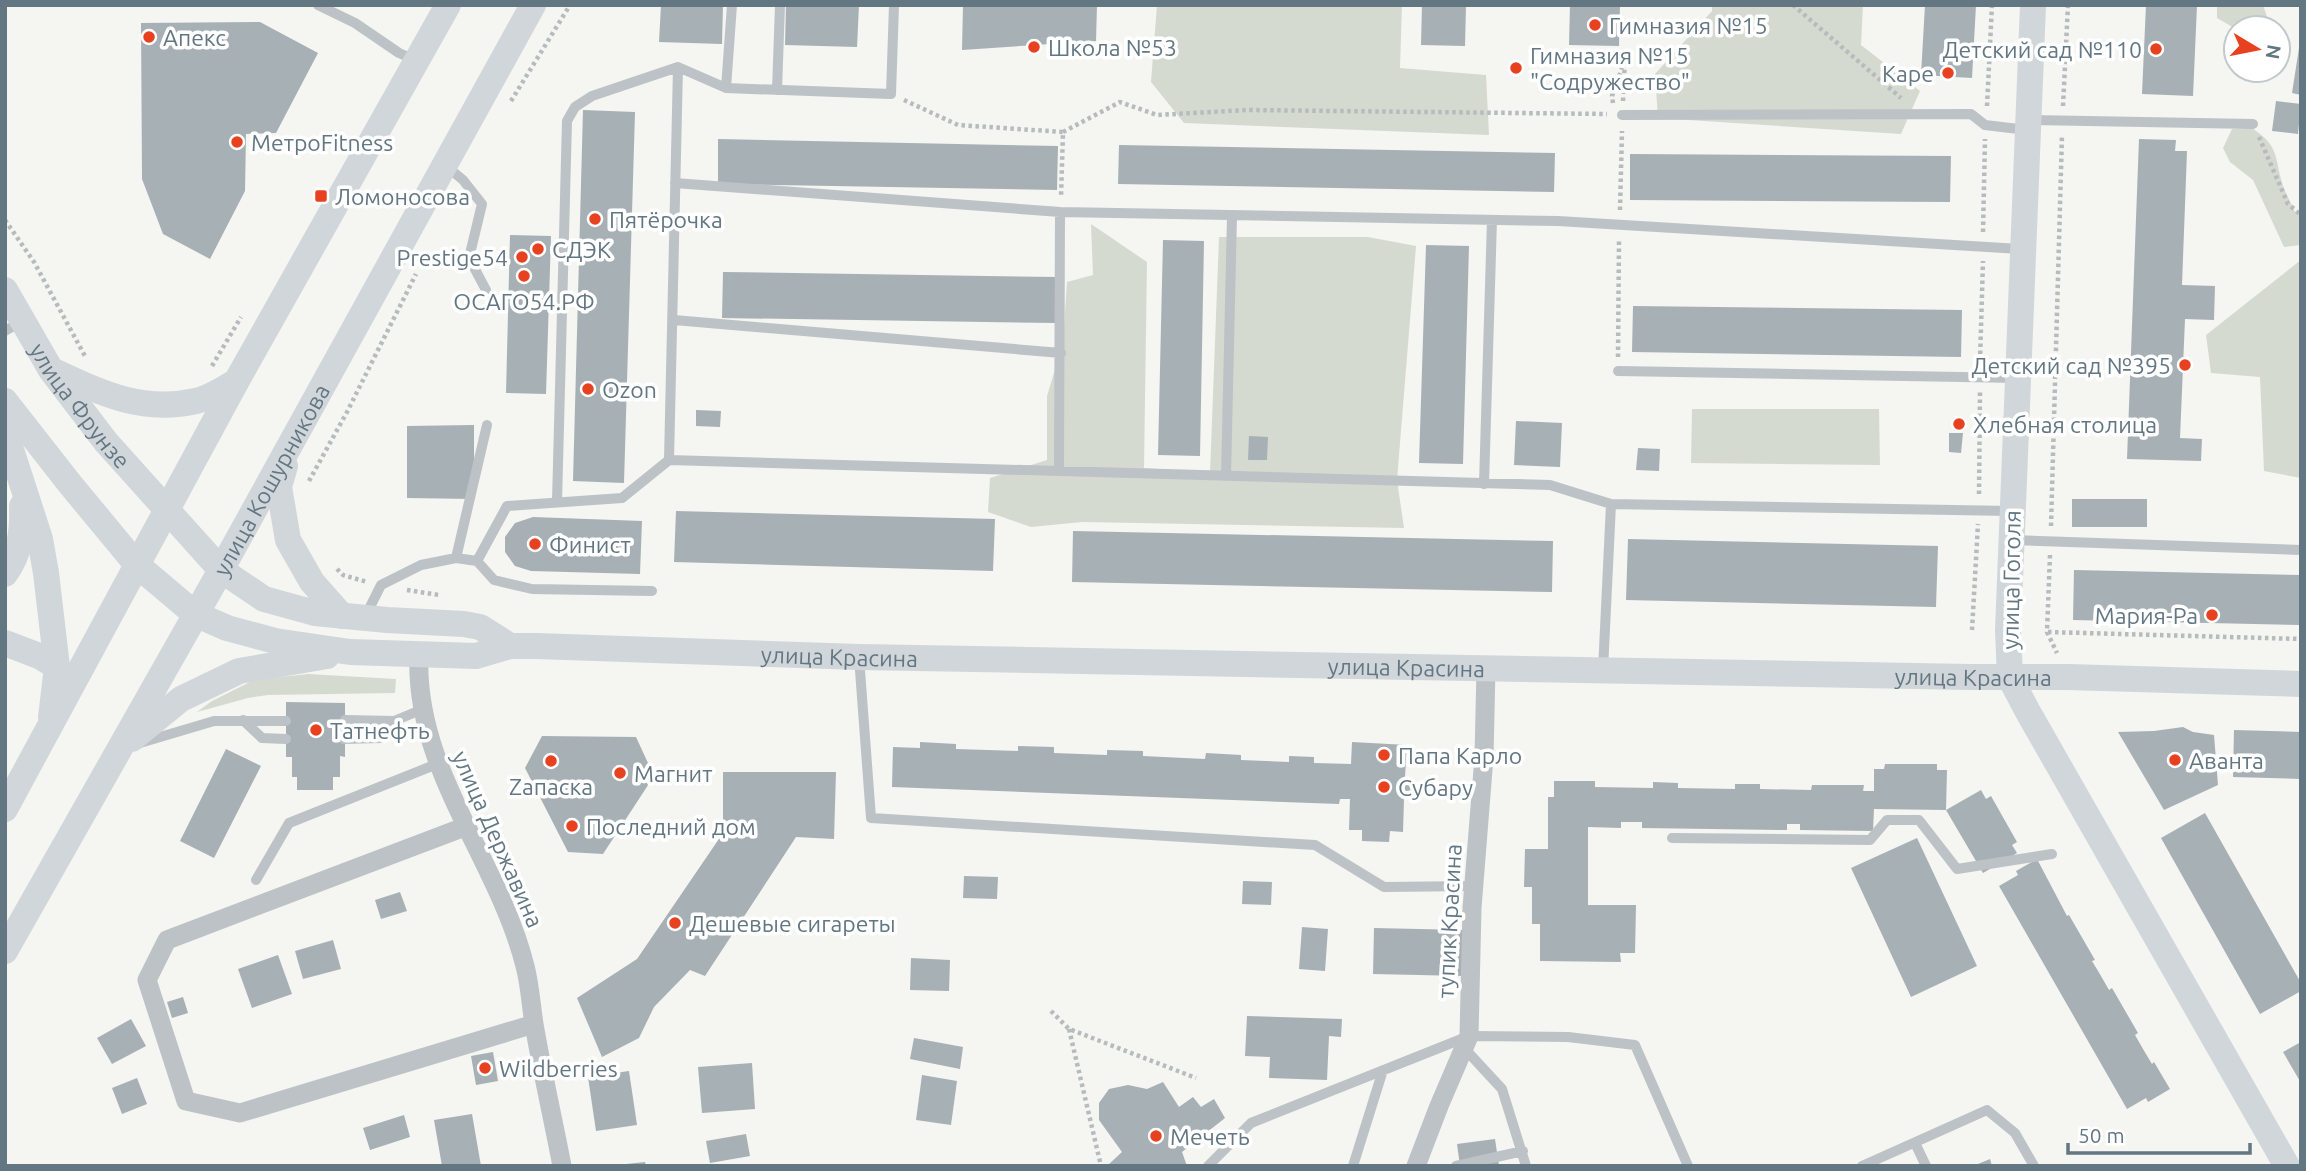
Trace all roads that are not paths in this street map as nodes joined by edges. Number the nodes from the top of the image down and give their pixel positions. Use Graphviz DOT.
graph roads {
  1 [pos="318,5"];
  2 [pos="448,5"];
  3 [pos="533,5"];
  4 [pos="732,5"];
  5 [pos="780,5"];
  6 [pos="894,5"];
  7 [pos="2033,5"];
  8 [pos="417,60"];
  9 [pos="678,67"];
  10 [pos="726,88"];
  11 [pos="777,90"];
  12 [pos="1622,115"];
  13 [pos="2253,124"];
  14 [pos="2028,125"];
  15 [pos="445,165"];
  16 [pos="675,183"];
  17 [pos="1060,212"];
  18 [pos="1232,216"];
  19 [pos="1492,220"];
  20 [pos="2022,249"];
  21 [pos="5,290"];
  22 [pos="486,290"];
  23 [pos="674,320"];
  24 [pos="14,326"];
  25 [pos="1060,353"];
  26 [pos="51,370"];
  27 [pos="1618,371"];
  28 [pos="2018,378"];
  29 [pos="236,382"];
  30 [pos="5,401"];
  31 [pos="487,425"];
  32 [pos="5,431"];
  33 [pos="292,440"];
  34 [pos="669,460"];
  35 [pos="1059,471"];
  36 [pos="1226,476"];
  37 [pos="1484,484"];
  38 [pos="18,487"];
  39 [pos="556,502"];
  40 [pos="1611,504"];
  41 [pos="168,510"];
  42 [pos="2013,511"];
  43 [pos="2012,541"];
  44 [pos="2301,550"];
  45 [pos="456,558"];
  46 [pos="477,561"];
  47 [pos="137,565"];
  48 [pos="221,570"];
  49 [pos="5,574"];
  50 [pos="652,591"];
  51 [pos="195,614"];
  52 [pos="354,617"];
  53 [pos="5,643"];
  54 [pos="510,646"];
  55 [pos="350,652"];
  56 [pos="419,655"];
  57 [pos="859,657"];
  58 [pos="57,667"];
  59 [pos="1486,668"];
  60 [pos="1603,670"];
  61 [pos="2010,678"];
  62 [pos="2301,684"];
  63 [pos="423,709"];
  64 [pos="243,720"];
  65 [pos="286,720"];
  66 [pos="345,720"];
  67 [pos="394,721"];
  68 [pos="49,731"];
  69 [pos="344,738"];
  70 [pos="286,739"];
  71 [pos="120,749"];
  72 [pos="437,764"];
  73 [pos="5,809"];
  74 [pos="467,826"];
  75 [pos="1672,838"];
  76 [pos="2052,853"];
  77 [pos="256,880"];
  78 [pos="1474,886"];
  79 [pos="5,951"];
  80 [pos="534,1024"];
  81 [pos="1467,1042"];
  82 [pos="1383,1070"];
  83 [pos="1915,1143"];
  84 [pos="1523,1151"];
  85 [pos="1417,1165"];
  86 [pos="2285,1165"];
  87 [pos="562,1166"];
  88 [pos="1208,1166"];
  89 [pos="1353,1166"];
  90 [pos="1456,1166"];
  91 [pos="1526,1166"];
  92 [pos="1688,1166"];
  93 [pos="1862,1166"];
  94 [pos="1926,1166"];
  95 [pos="2034,1166"];
  1 -- 8 [label="lane"];
  2 -- 8 [label="main road"];
  3 -- 15 [label="main road, улица Кошурникова"];
  4 -- 10 [label="lane"];
  5 -- 11 [label="lane"];
  6 -- 11 [label="lane"];
  7 -- 14 [label="main road, улица Гоголя"];
  8 -- 29 [label="main road"];
  9 -- 10 [label="lane"];
  9 -- 16 [label="lane"];
  9 -- 39 [label="lane"];
  10 -- 11 [label="lane"];
  12 -- 14 [label="lane"];
  13 -- 14 [label="lane"];
  14 -- 20 [label="main road, улица Гоголя"];
  15 -- 22 [label="lane"];
  15 -- 33 [label="main road, улица Кошурникова"];
  16 -- 17 [label="lane"];
  16 -- 23 [label="lane"];
  17 -- 18 [label="lane"];
  17 -- 25 [label="lane"];
  18 -- 19 [label="lane"];
  18 -- 36 [label="lane"];
  19 -- 20 [label="lane"];
  19 -- 37 [label="lane"];
  20 -- 28 [label="main road, улица Гоголя"];
  21 -- 24 [label="main road, улица Фрунзе"];
  23 -- 25 [label="lane"];
  23 -- 34 [label="lane"];
  24 -- 26 [label="main road, улица Фрунзе"];
  25 -- 35 [label="lane"];
  26 -- 29 [label="main road"];
  26 -- 41 [label="main road, улица Фрунзе"];
  27 -- 28 [label="lane"];
  28 -- 42 [label="main road, улица Гоголя"];
  29 -- 41 [label="main road"];
  30 -- 47 [label="main road"];
  31 -- 45 [label="lane"];
  32 -- 38 [label="main road"];
  33 -- 48 [label="main road, улица Кошурникова"];
  33 -- 52 [label="main road"];
  34 -- 35 [label="lane"];
  34 -- 39 [label="lane"];
  35 -- 36 [label="lane"];
  36 -- 37 [label="lane"];
  37 -- 40 [label="lane"];
  38 -- 49 [label="main road"];
  38 -- 58 [label="main road"];
  39 -- 46 [label="lane"];
  40 -- 42 [label="lane"];
  40 -- 60 [label="lane"];
  41 -- 47 [label="main road"];
  41 -- 48 [label="main road, улица Фрунзе"];
  42 -- 43 [label="main road, улица Гоголя"];
  43 -- 44 [label="lane"];
  43 -- 61 [label="main road, улица Гоголя"];
  45 -- 46 [label="lane"];
  45 -- 52 [label="lane"];
  46 -- 50 [label="lane"];
  47 -- 51 [label="main road, улица Красина"];
  47 -- 68 [label="main road"];
  48 -- 51 [label="main road, улица Кошурникова"];
  48 -- 52 [label="main road"];
  51 -- 55 [label="main road, улица Красина"];
  51 -- 71 [label="main road, улица Кошурникова"];
  52 -- 54 [label="main road"];
  53 -- 58 [label="main road"];
  54 -- 56 [label="main road, улица Красина"];
  54 -- 57 [label="main road, улица Красина"];
  55 -- 56 [label="main road, улица Красина"];
  55 -- 71 [label="main road"];
  56 -- 63 [label="street, улица Державина"];
  57 -- 59 [label="main road, улица Красина"];
  57 -- 78 [label="lane"];
  58 -- 68 [label="main road"];
  59 -- 60 [label="main road, улица Красина"];
  59 -- 78 [label="street, тупик Красина"];
  60 -- 61 [label="main road, улица Красина"];
  61 -- 62 [label="main road, улица Красина"];
  61 -- 86 [label="main road, улица Гоголя"];
  63 -- 67 [label="lane"];
  63 -- 72 [label="street, улица Державина"];
  64 -- 65 [label="lane"];
  64 -- 70 [label="lane"];
  64 -- 71 [label="lane"];
  66 -- 67 [label="lane"];
  67 -- 69 [label="lane"];
  68 -- 73 [label="main road"];
  71 -- 79 [label="main road, улица Кошурникова"];
  72 -- 74 [label="street, улица Державина"];
  72 -- 77 [label="lane"];
  74 -- 80 [label="street, улица Державина"];
  74 -- 80 [label="street"];
  75 -- 76 [label="lane"];
  78 -- 81 [label="street, тупик Красина"];
  80 -- 87 [label="street, улица Державина"];
  81 -- 82 [label="lane"];
  81 -- 84 [label="lane"];
  81 -- 85 [label="street, тупик Красина"];
  81 -- 92 [label="lane"];
  82 -- 88 [label="lane"];
  82 -- 89 [label="lane"];
  83 -- 93 [label="lane"];
  83 -- 94 [label="lane"];
  83 -- 95 [label="lane"];
  84 -- 90 [label="lane"];
  84 -- 91 [label="lane"];
}
